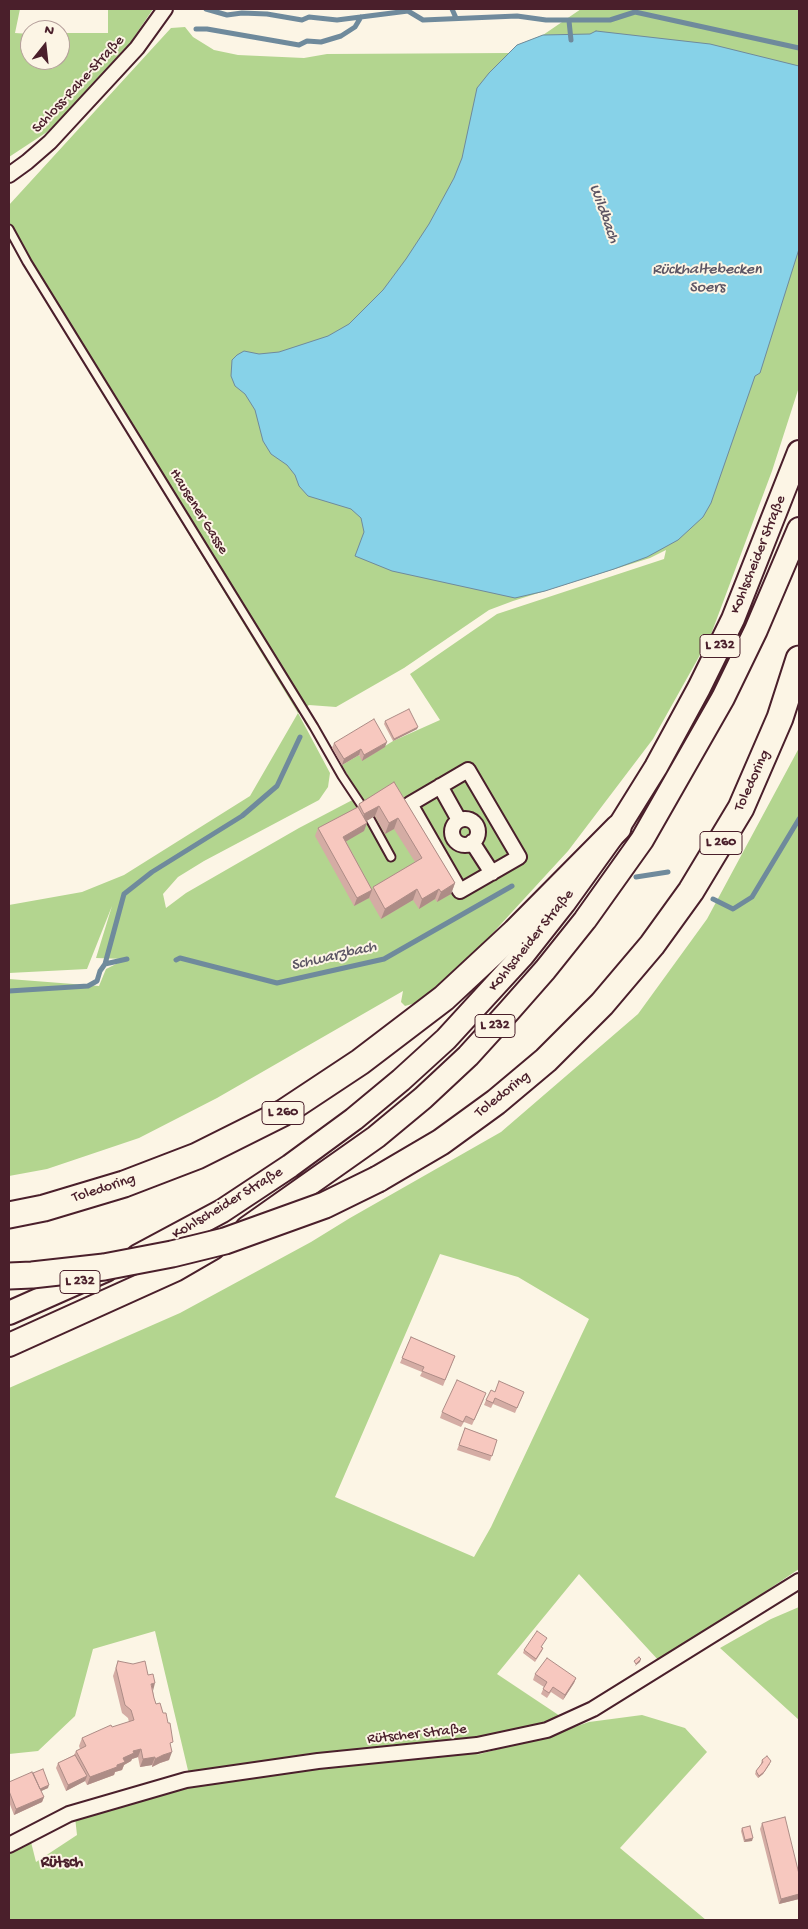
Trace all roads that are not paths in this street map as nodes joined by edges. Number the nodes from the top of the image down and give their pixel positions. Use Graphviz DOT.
graph roads {
  1 [pos="164,9"];
  2 [pos="9,175"];
  3 [pos="9,229"];
  4 [pos="799,452"];
  5 [pos="799,529"];
  6 [pos="799,659"];
  7 [pos="440,786"];
  8 [pos="364,809"];
  9 [pos="370,819"];
  10 [pos="618,828"];
  11 [pos="391,857"];
  12 [pos="492,873"];
  13 [pos="9,1216"];
  14 [pos="9,1276"];
  15 [pos="9,1313"];
  16 [pos="9,1345"];
  17 [pos="799,1580"];
  18 [pos="9,1845"];
  1 -- 2 [label="street, Schloss-Rahe-Straße"];
  3 -- 8 [label="lane, Hausener Gasse"];
  4 -- 10 [label="main road, Kohlscheider Straße / L 232"];
  5 -- 16 [label="main road, Kohlscheider Straße / L 232"];
  6 -- 14 [label="highway, Toledoring / L 260, bridge"];
  7 -- 12 [label="street"];
  7 -- 12 [label="street"];
  7 -- 12 [label="street"];
  9 -- 11 [label="lane"];
  10 -- 13 [label="highway, Toledoring / L 260"];
  10 -- 15 [label="main road, Kohlscheider Straße / L 232"];
  17 -- 18 [label="street, Rütscher Straße"];
}
